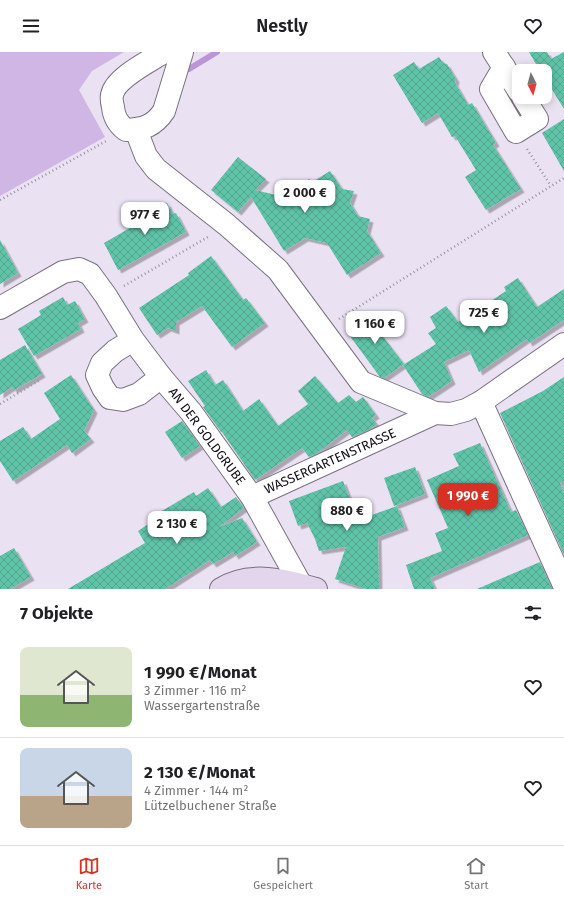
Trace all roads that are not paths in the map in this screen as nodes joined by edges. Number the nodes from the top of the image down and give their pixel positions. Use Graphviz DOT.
graph roads {
  1 [pos="164,52"];
  2 [pos="182,52"];
  3 [pos="499,60"];
  4 [pos="512,80"];
  5 [pos="527,104"];
  6 [pos="131,130"];
  7 [pos="0,308"];
  8 [pos="133,340"];
  9 [pos="564,344"];
  10 [pos="161,377"];
  11 [pos="481,402"];
  12 [pos="435,413"];
  13 [pos="252,497"];
  14 [pos="564,585"];
  15 [pos="308,587"];
  16 [pos="221,589"];
  1 -- 6 [label="street, WASSERGARTENSTRASSE"];
  2 -- 6 [label="street"];
  3 -- 4 [label="street"];
  3 -- 5 [label="street"];
  6 -- 12 [label="street, WASSERGARTENSTRASSE"];
  7 -- 8 [label="street, AN DER GOLDGRUBE"];
  8 -- 10 [label="street, AN DER GOLDGRUBE"];
  8 -- 10 [label="street, AN DER GOLDGRUBE"];
  9 -- 11 [label="street, WASSERGARTENSTRASSE"];
  10 -- 13 [label="street, AN DER GOLDGRUBE"];
  11 -- 12 [label="street, WASSERGARTENSTRASSE"];
  11 -- 14 [label="street"];
  12 -- 13 [label="street, WASSERGARTENSTRASSE"];
  13 -- 15 [label="street, WASSERGARTENSTRASSE"];
  15 -- 16 [label="main road"];
}
